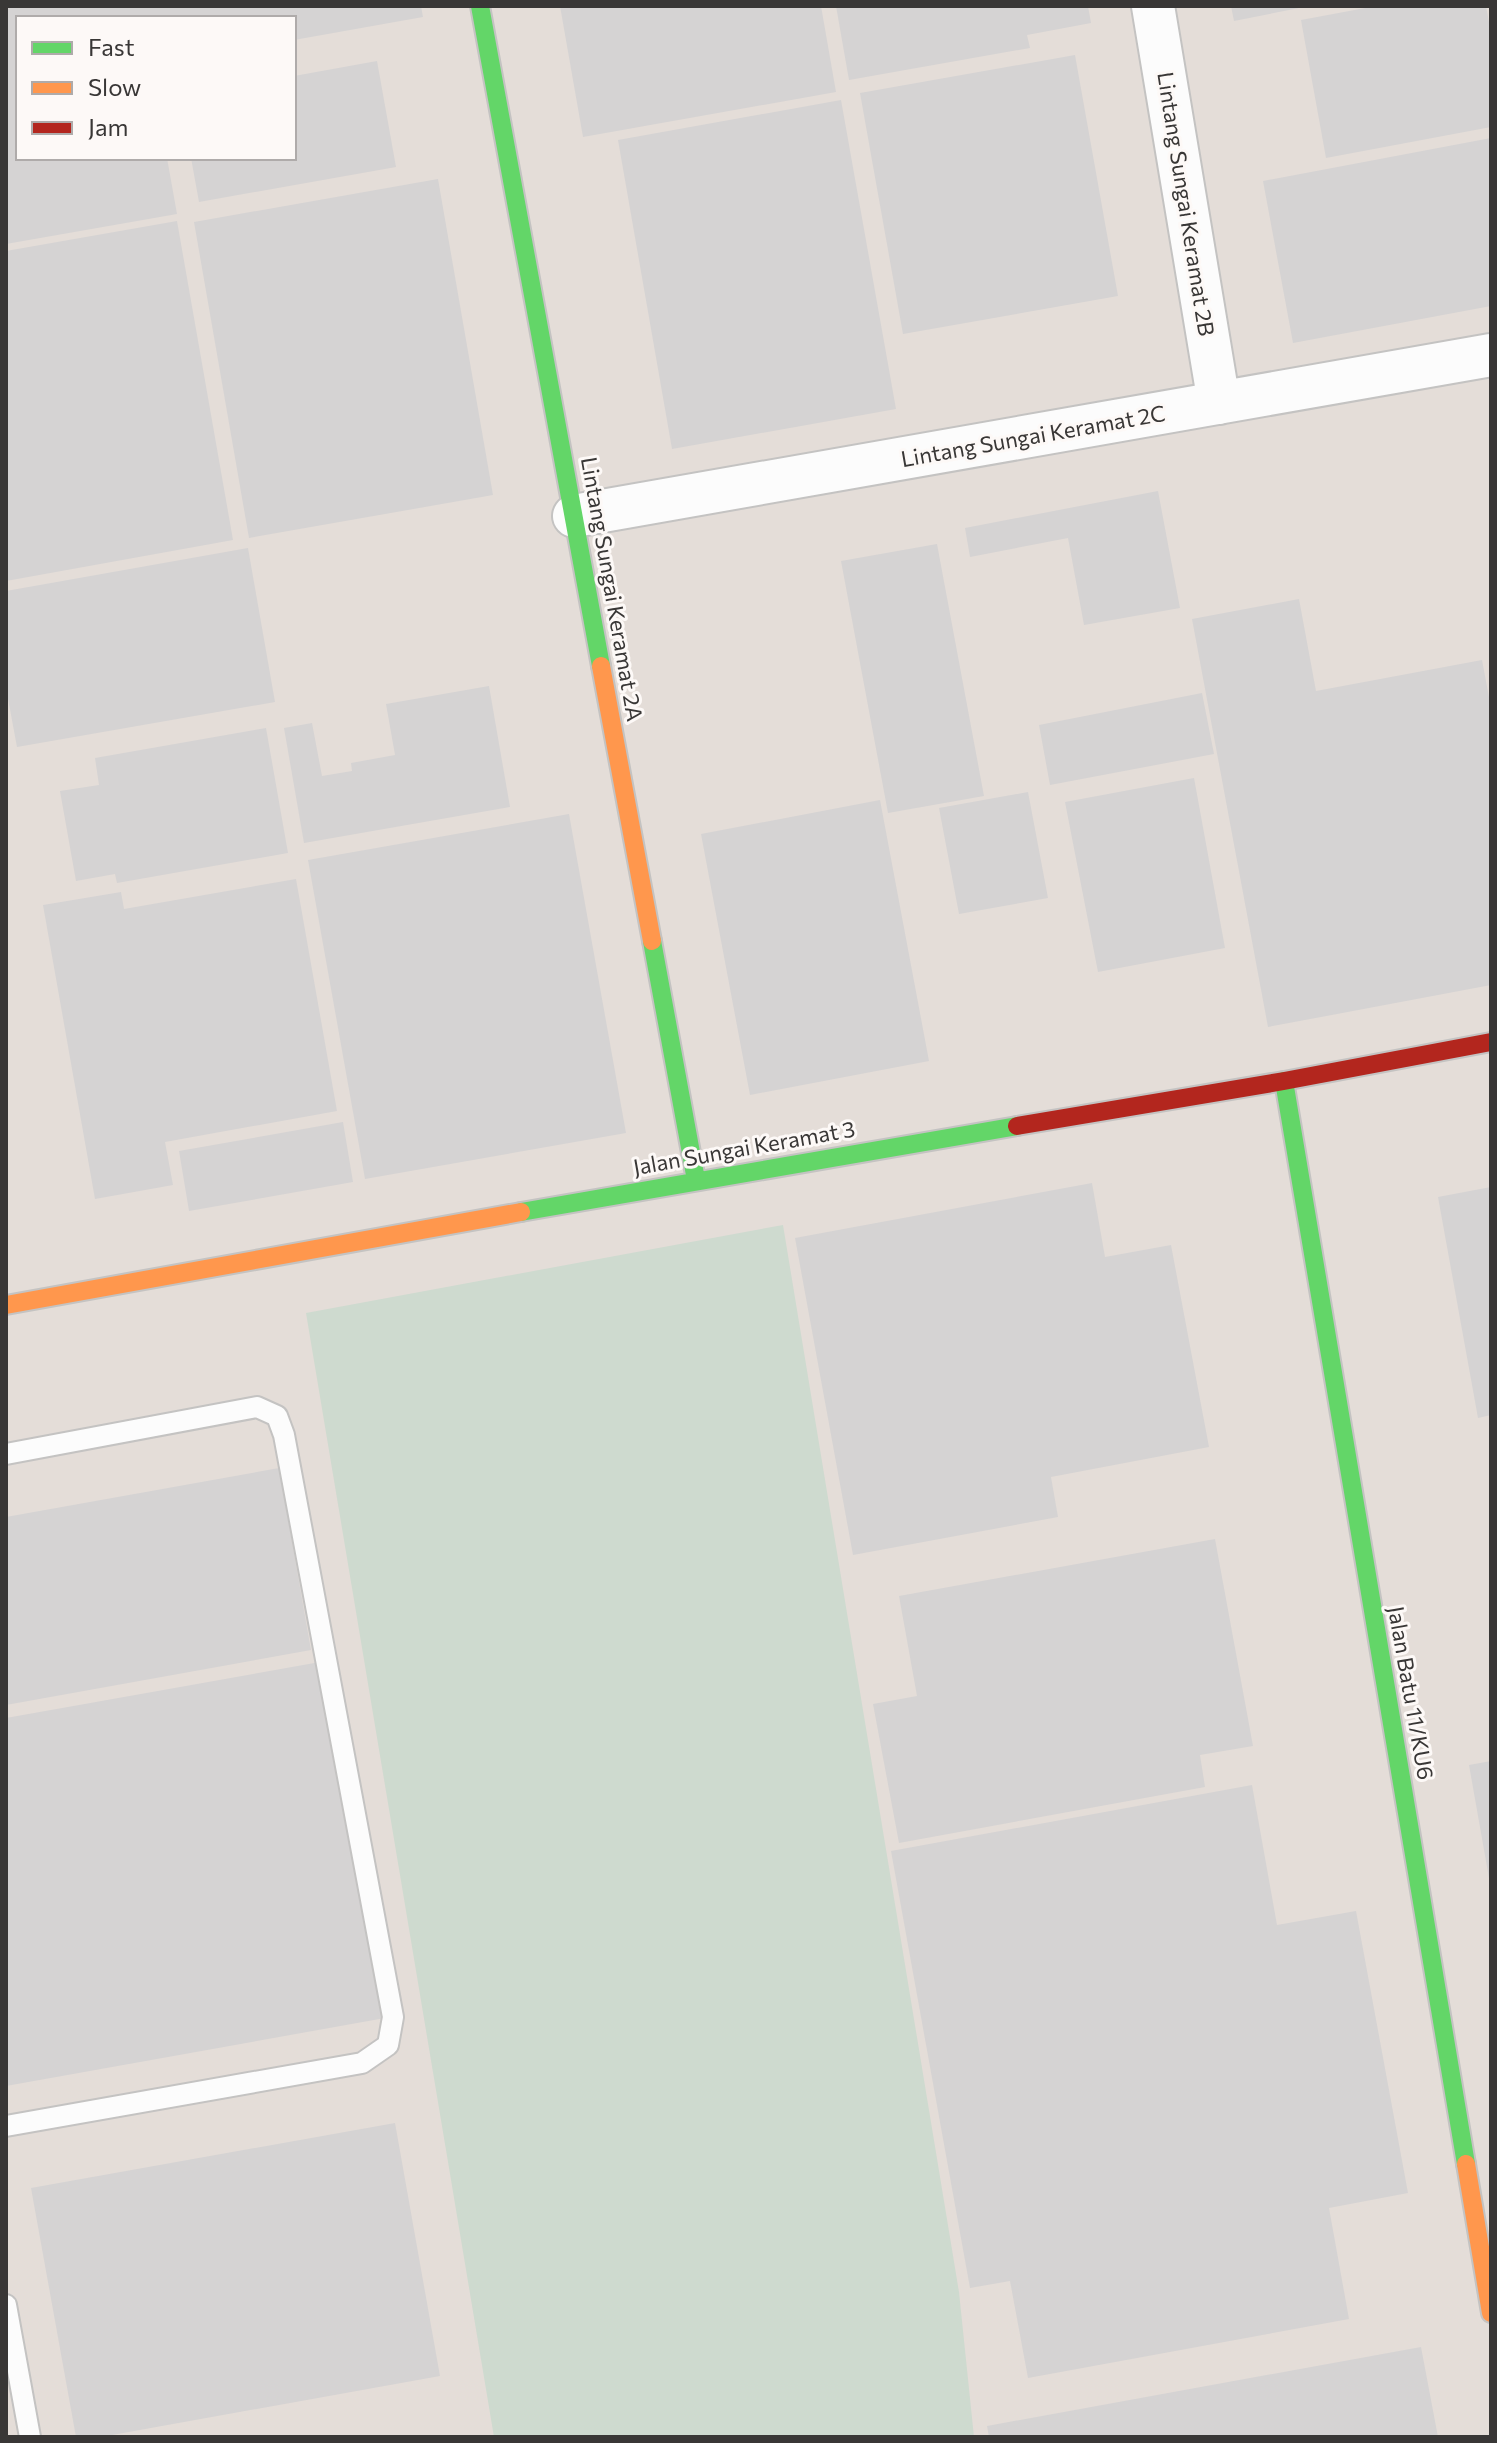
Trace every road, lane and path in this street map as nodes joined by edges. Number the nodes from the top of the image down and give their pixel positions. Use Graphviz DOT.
graph roads {
  1 [pos="480,6"];
  2 [pos="1153,6"];
  3 [pos="1491,355"];
  4 [pos="1219,403"];
  5 [pos="574,516"];
  6 [pos="1491,1042"];
  7 [pos="1284,1081"];
  8 [pos="696,1180"];
  9 [pos="6,1305"];
  10 [pos="6,1454"];
  11 [pos="6,2126"];
  12 [pos="6,2305"];
  13 [pos="1491,2313"];
  14 [pos="30,2437"];
  1 -- 5 [label="street, Lintang Sungai Keramat 2A"];
  2 -- 4 [label="street, Lintang Sungai Keramat 2B"];
  3 -- 4 [label="street, Lintang Sungai Keramat 2C"];
  4 -- 5 [label="street, Lintang Sungai Keramat 2C"];
  5 -- 8 [label="street, Lintang Sungai Keramat 2A"];
  6 -- 7 [label="street, Jalan Sungai Keramat 3"];
  7 -- 8 [label="street, Jalan Sungai Keramat 3"];
  7 -- 13 [label="street, Jalan Batu 11/KU6"];
  8 -- 9 [label="street, Jalan Sungai Keramat 3"];
  10 -- 11 [label="lane"];
  12 -- 14 [label="lane"];
}
